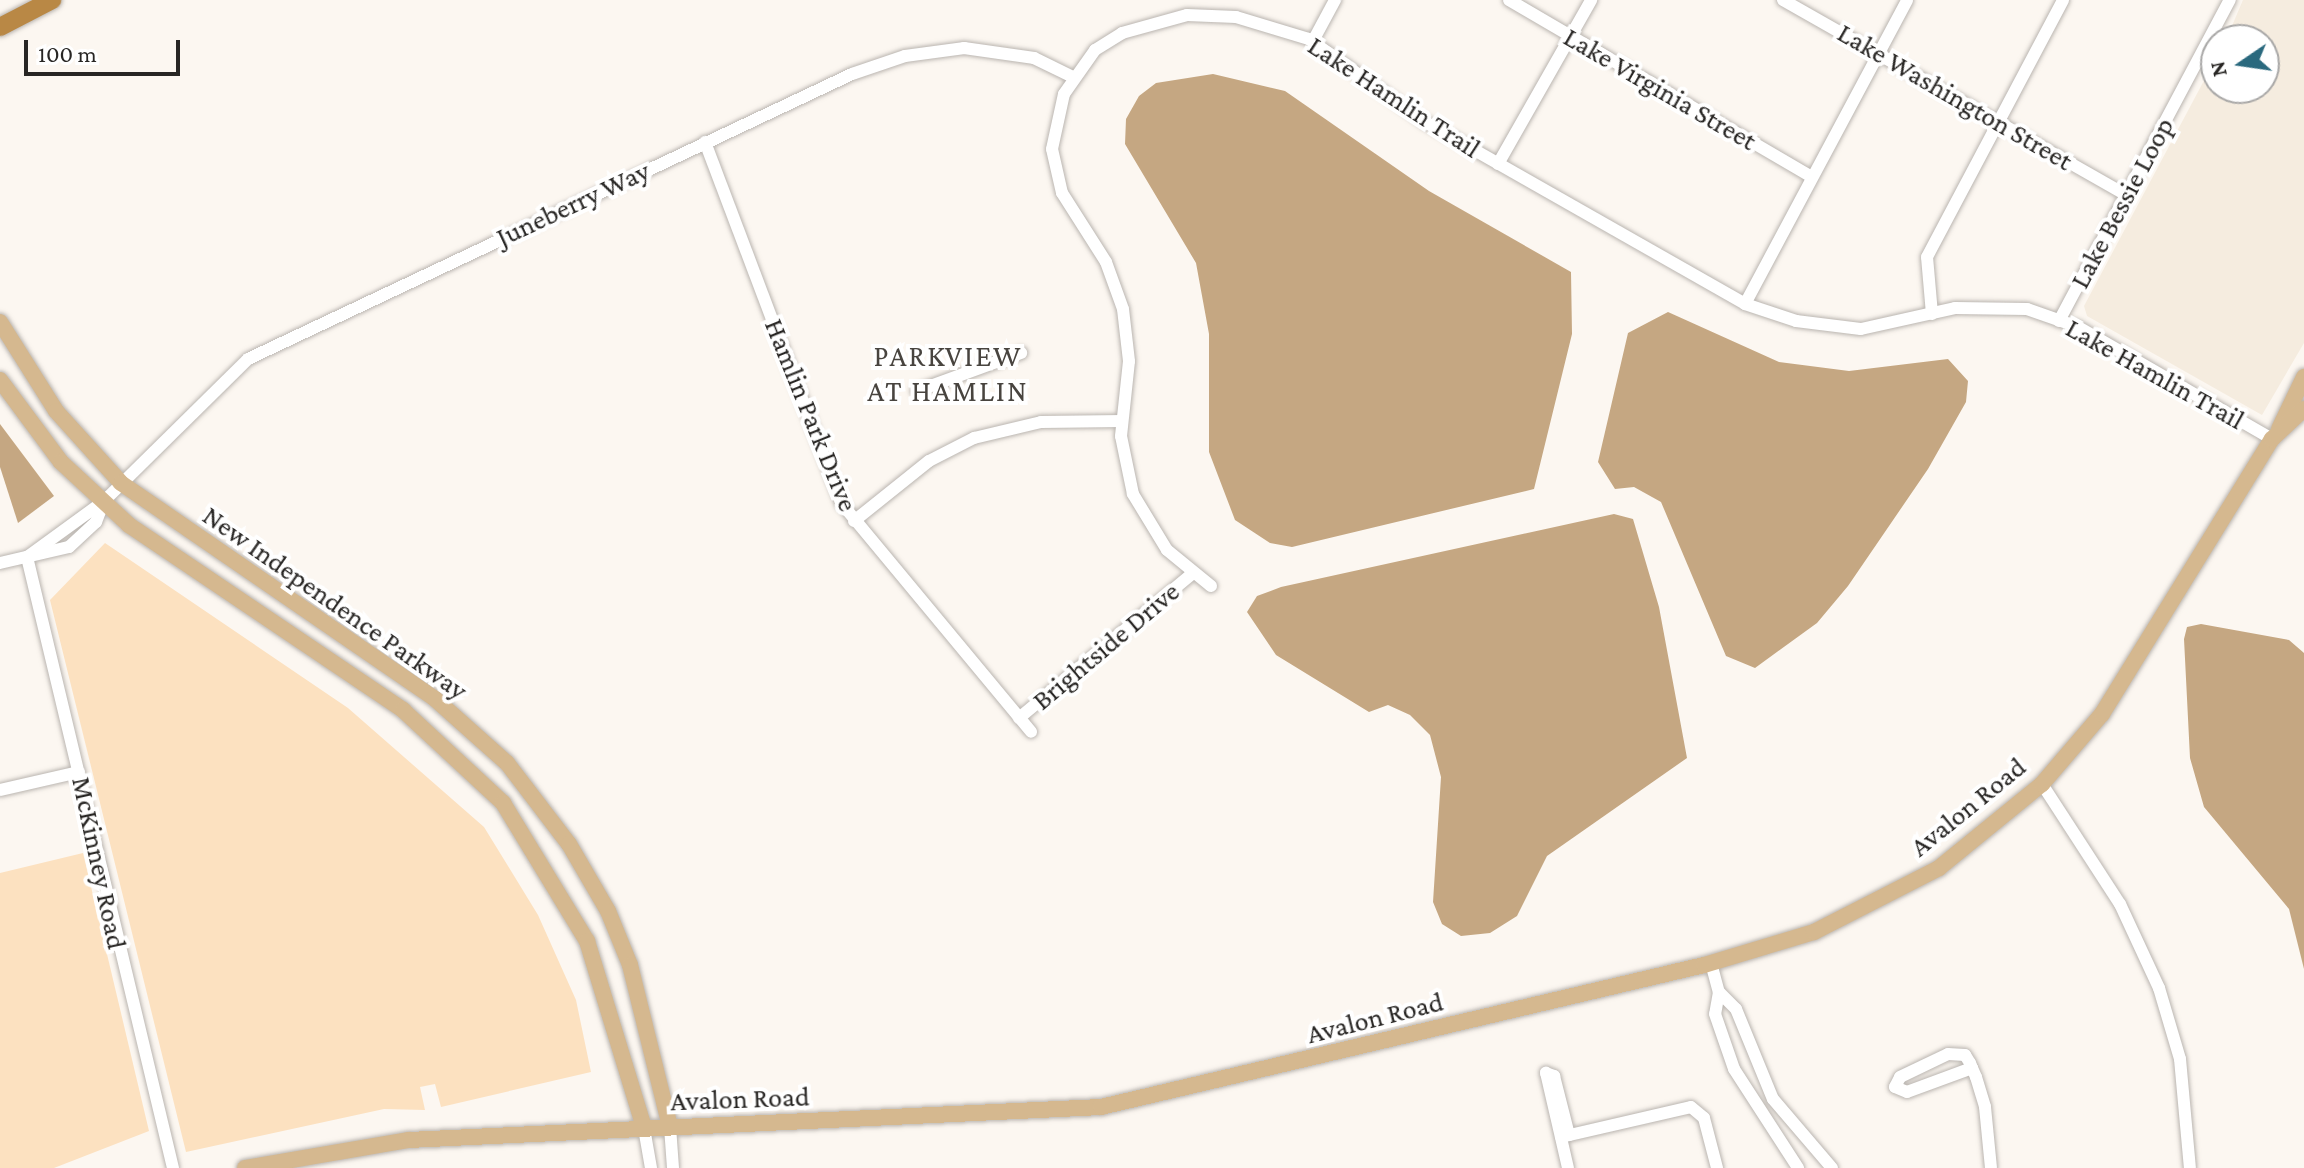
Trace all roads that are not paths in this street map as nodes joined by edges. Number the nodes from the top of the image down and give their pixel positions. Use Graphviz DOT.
graph roads {
  1 [pos="52,0"];
  2 [pos="1335,0"];
  3 [pos="1509,0"];
  4 [pos="1591,0"];
  5 [pos="1783,0"];
  6 [pos="1907,0"];
  7 [pos="2063,0"];
  8 [pos="2230,0"];
  9 [pos="2,28"];
  10 [pos="1570,38"];
  11 [pos="1313,41"];
  12 [pos="1879,52"];
  13 [pos="1073,77"];
  14 [pos="1998,121"];
  15 [pos="705,142"];
  16 [pos="1498,164"];
  17 [pos="1812,177"];
  18 [pos="2126,195"];
  19 [pos="1745,304"];
  20 [pos="1932,314"];
  21 [pos="2059,321"];
  22 [pos="0,322"];
  23 [pos="1021,353"];
  24 [pos="2304,377"];
  25 [pos="0,380"];
  26 [pos="917,391"];
  27 [pos="2304,409"];
  28 [pos="1122,421"];
  29 [pos="2275,435"];
  30 [pos="121,483"];
  31 [pos="104,501"];
  32 [pos="854,521"];
  33 [pos="27,557"];
  34 [pos="0,563"];
  35 [pos="1192,574"];
  36 [pos="1211,586"];
  37 [pos="1019,718"];
  38 [pos="1031,732"];
  39 [pos="79,772"];
  40 [pos="2042,784"];
  41 [pos="0,790"];
  42 [pos="1711,963"];
  43 [pos="1719,992"];
  44 [pos="1972,1068"];
  45 [pos="670,1127"];
  46 [pos="644,1128"];
  47 [pos="173,1168"];
  48 [pos="245,1168"];
  49 [pos="651,1168"];
  50 [pos="673,1168"];
  51 [pos="1568,1168"];
  52 [pos="1717,1168"];
  53 [pos="1798,1168"];
  54 [pos="1832,1168"];
  55 [pos="1991,1168"];
  56 [pos="2190,1168"];
  1 -- 9 [label="highway"];
  2 -- 11 [label="street"];
  3 -- 10 [label="street, Lake Virginia Street"];
  4 -- 10 [label="street"];
  5 -- 12 [label="street, Lake Washington Street"];
  6 -- 12 [label="street"];
  7 -- 14 [label="street"];
  8 -- 18 [label="street, Lake Bessie Loop"];
  10 -- 16 [label="street"];
  10 -- 17 [label="street, Lake Virginia Street"];
  11 -- 13 [label="street, Lake Hamlin Trail"];
  11 -- 16 [label="street, Lake Hamlin Trail"];
  12 -- 14 [label="street, Lake Washington Street"];
  12 -- 17 [label="street"];
  13 -- 15 [label="street, Juneberry Way"];
  13 -- 28 [label="street, Lake Hamlin Trail"];
  14 -- 18 [label="street, Lake Washington Street"];
  14 -- 20 [label="street"];
  15 -- 30 [label="street, Juneberry Way"];
  15 -- 32 [label="street, Hamlin Park Drive"];
  16 -- 19 [label="street, Lake Hamlin Trail"];
  17 -- 19 [label="street"];
  18 -- 21 [label="street, Lake Bessie Loop"];
  19 -- 20 [label="street, Lake Hamlin Trail"];
  20 -- 21 [label="street, Lake Hamlin Trail"];
  21 -- 29 [label="street, Lake Hamlin Trail"];
  22 -- 30 [label="main road, New Independence Parkway"];
  23 -- 26 [label="street"];
  24 -- 29 [label="main road, Avalon Road"];
  25 -- 31 [label="main road, New Independence Parkway"];
  27 -- 29 [label="main road, Avalon Road"];
  28 -- 32 [label="street"];
  28 -- 35 [label="street, Lake Hamlin Trail"];
  29 -- 40 [label="main road, Avalon Road"];
  30 -- 31 [label="street, Juneberry Way"];
  30 -- 45 [label="main road, New Independence Parkway"];
  31 -- 33 [label="street"];
  31 -- 33 [label="street"];
  31 -- 46 [label="main road, New Independence Parkway"];
  32 -- 37 [label="street, Hamlin Park Drive"];
  33 -- 34 [label="street"];
  33 -- 39 [label="street, McKinney Road"];
  35 -- 36 [label="street, Lake Hamlin Trail"];
  35 -- 37 [label="street, Brightside Drive"];
  37 -- 38 [label="street, Hamlin Park Drive"];
  39 -- 41 [label="street"];
  39 -- 47 [label="street, McKinney Road"];
  40 -- 42 [label="main road, Avalon Road"];
  40 -- 56 [label="street"];
  42 -- 43 [label="street"];
  42 -- 45 [label="main road, Avalon Road"];
  43 -- 53 [label="street"];
  43 -- 54 [label="street"];
  44 -- 44 [label="street"];
  44 -- 55 [label="street"];
  45 -- 46 [label="main road, Avalon Road"];
  45 -- 50 [label="street"];
  46 -- 48 [label="main road, Avalon Road"];
  46 -- 49 [label="street"];
  51 -- 52 [label="street"];
}
